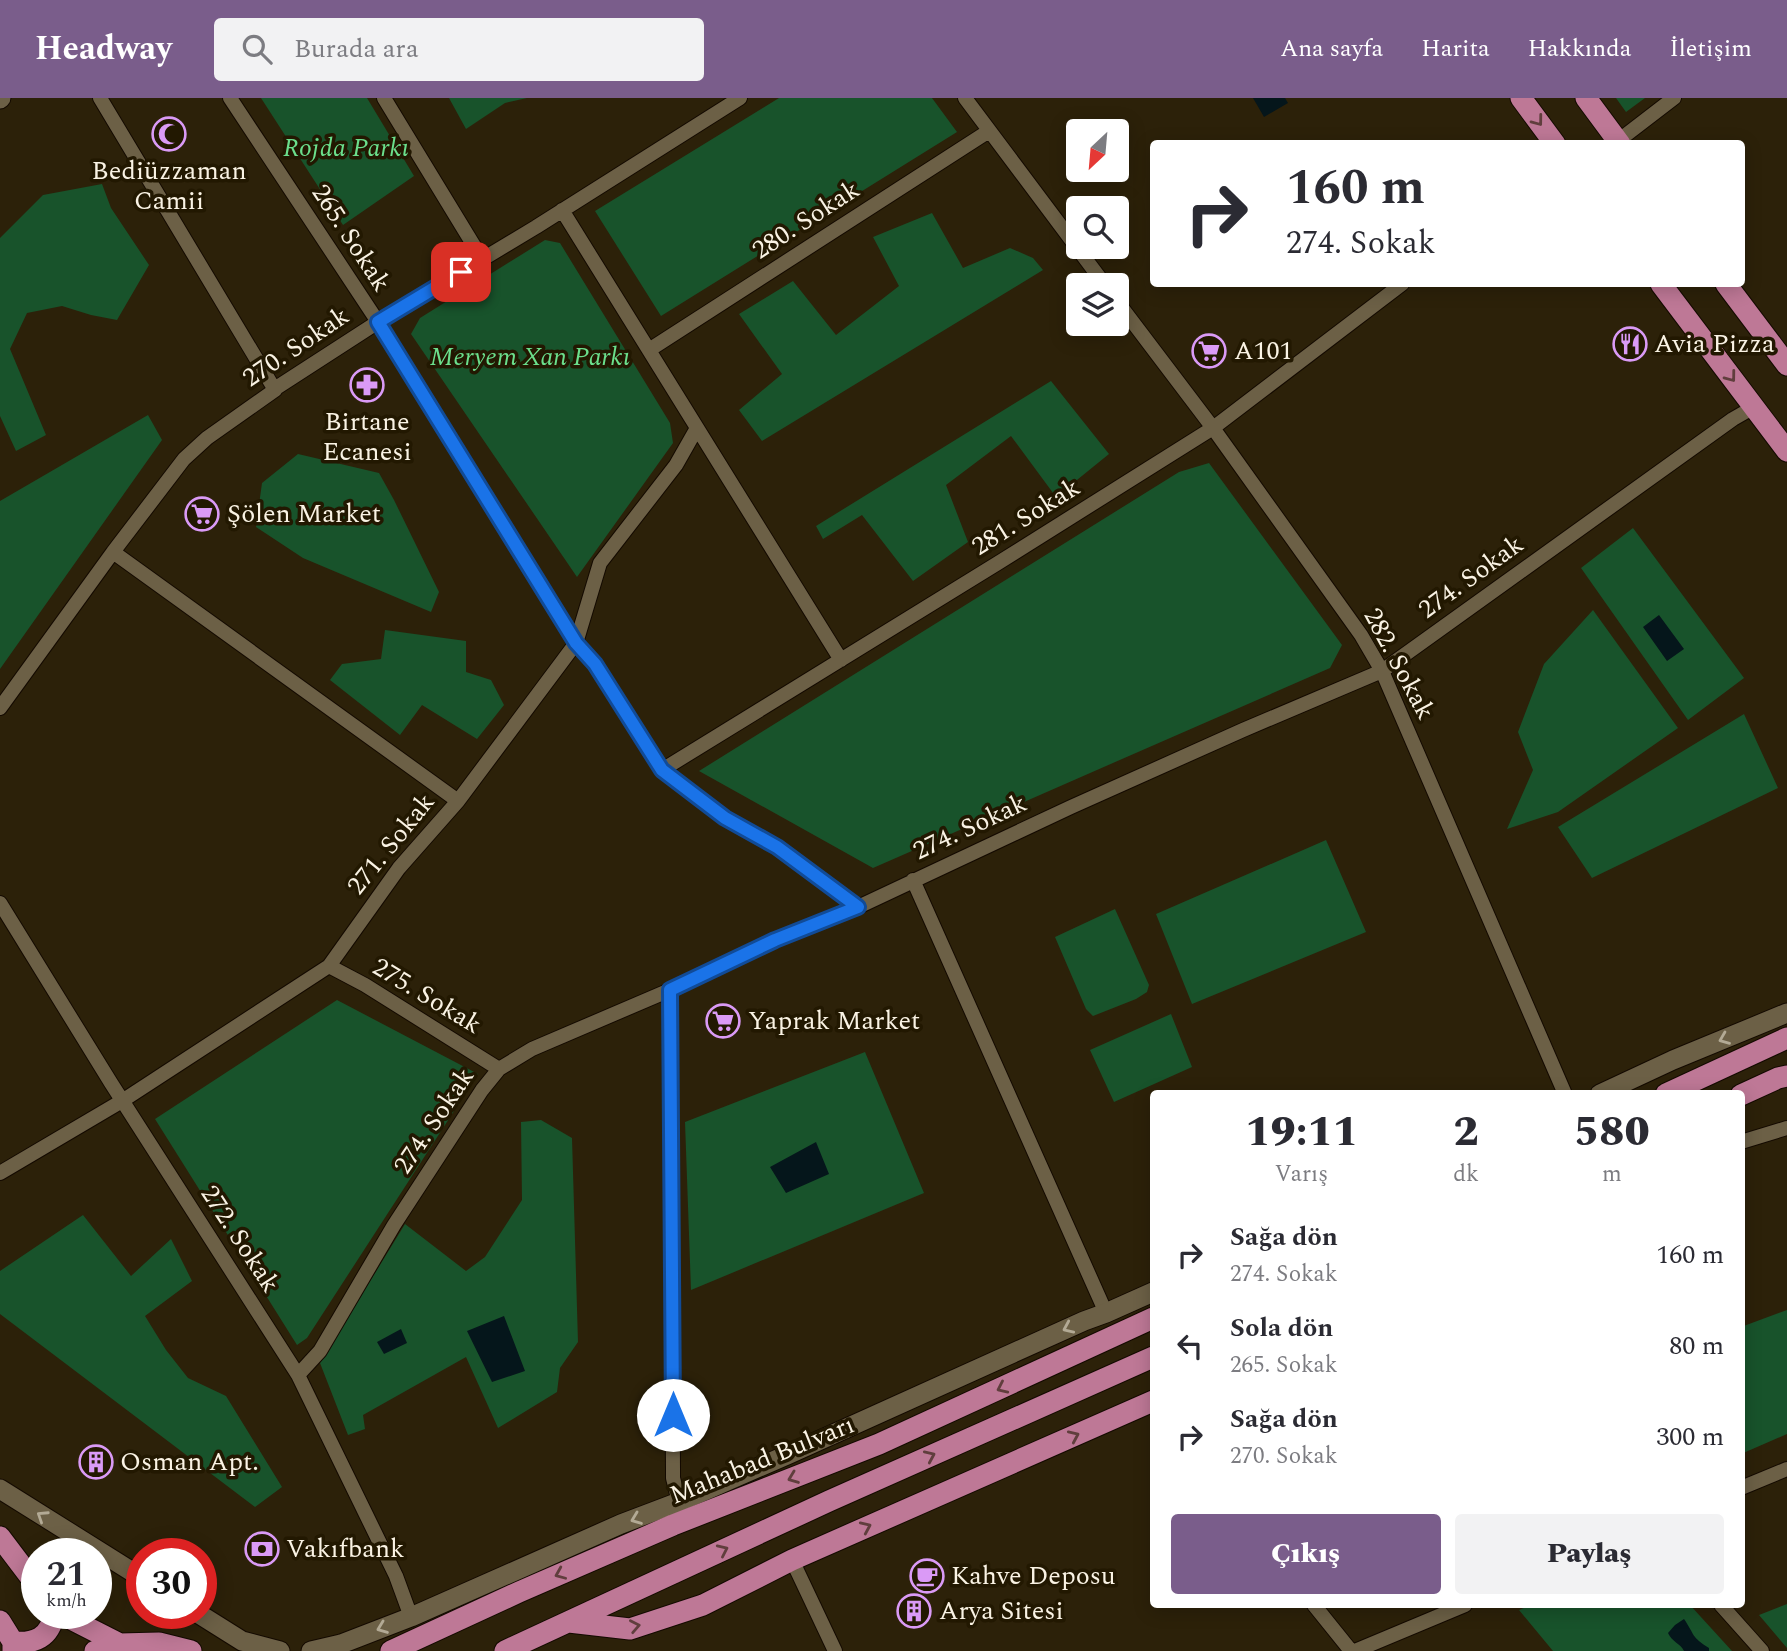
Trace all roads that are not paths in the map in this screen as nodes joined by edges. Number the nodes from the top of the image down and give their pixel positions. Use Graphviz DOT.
graph roads {
  1 [pos="100,98"];
  2 [pos="229,98"];
  3 [pos="384,98"];
  4 [pos="740,98"];
  5 [pos="965,98"];
  6 [pos="1521,98"];
  7 [pos="1586,98"];
  8 [pos="1674,98"];
  9 [pos="989,131"];
  10 [pos="1552,140"];
  11 [pos="1618,140"];
  12 [pos="1622,140"];
  13 [pos="562,210"];
  14 [pos="482,259"];
  15 [pos="1096,273"];
  16 [pos="1398,287"];
  17 [pos="1663,287"];
  18 [pos="1728,287"];
  19 [pos="1129,317"];
  20 [pos="378,322"];
  21 [pos="649,350"];
  22 [pos="1787,365"];
  23 [pos="275,390"];
  24 [pos="1754,407"];
  25 [pos="697,428"];
  26 [pos="1213,428"];
  27 [pos="1787,451"];
  28 [pos="113,552"];
  29 [pos="576,643"];
  30 [pos="841,660"];
  31 [pos="1382,671"];
  32 [pos="0,708"];
  33 [pos="662,770"];
  34 [pos="458,801"];
  35 [pos="913,880"];
  36 [pos="0,903"];
  37 [pos="858,907"];
  38 [pos="329,967"];
  39 [pos="670,990"];
  40 [pos="1787,1013"];
  41 [pos="1787,1038"];
  42 [pos="499,1069"];
  43 [pos="1787,1076"];
  44 [pos="1563,1090"];
  45 [pos="1609,1090"];
  46 [pos="1674,1090"];
  47 [pos="1745,1093"];
  48 [pos="122,1101"];
  49 [pos="1787,1128"];
  50 [pos="1745,1141"];
  51 [pos="0,1173"];
  52 [pos="1150,1293"];
  53 [pos="1106,1313"];
  54 [pos="1150,1319"];
  55 [pos="1150,1358"];
  56 [pos="298,1375"];
  57 [pos="1150,1402"];
  58 [pos="1787,1469"];
  59 [pos="1745,1486"];
  60 [pos="0,1489"];
  61 [pos="679,1502"];
  62 [pos="0,1537"];
  63 [pos="792,1560"];
  64 [pos="21,1565"];
  65 [pos="126,1568"];
  66 [pos="1317,1608"];
  67 [pos="1458,1608"];
  68 [pos="1724,1608"];
  69 [pos="411,1617"];
  70 [pos="0,1621"];
  71 [pos="567,1622"];
  72 [pos="217,1625"];
  73 [pos="48,1629"];
  74 [pos="90,1629"];
  75 [pos="120,1644"];
  76 [pos="13,1647"];
  77 [pos="96,1651"];
  78 [pos="191,1651"];
  79 [pos="280,1651"];
  80 [pos="311,1651"];
  81 [pos="391,1651"];
  82 [pos="505,1651"];
  83 [pos="835,1651"];
  84 [pos="1353,1651"];
  85 [pos="1762,1651"];
  1 -- 23 [label="street"];
  2 -- 20 [label="street, 265. Sokak"];
  3 -- 14 [label="street"];
  4 -- 13 [label="street, 270. Sokak"];
  5 -- 9 [label="street"];
  6 -- 10 [label="main road, one-way"];
  7 -- 11 [label="main road"];
  8 -- 12 [label="street"];
  9 -- 15 [label="street"];
  9 -- 21 [label="street, 280. Sokak"];
  13 -- 14 [label="street, 270. Sokak"];
  13 -- 21 [label="street"];
  14 -- 20 [label="street, 270. Sokak"];
  16 -- 26 [label="street, 281. Sokak"];
  17 -- 24 [label="main road, one-way"];
  18 -- 22 [label="main road"];
  19 -- 26 [label="street, 282. Sokak"];
  20 -- 23 [label="street, 270. Sokak"];
  20 -- 29 [label="street, 265. Sokak"];
  21 -- 25 [label="street"];
  23 -- 28 [label="street, 270. Sokak"];
  24 -- 27 [label="main road"];
  24 -- 31 [label="street, 274. Sokak"];
  25 -- 29 [label="street, 271. Sokak"];
  25 -- 30 [label="street"];
  26 -- 30 [label="street, 281. Sokak"];
  26 -- 31 [label="street, 282. Sokak"];
  28 -- 32 [label="street, 270. Sokak"];
  28 -- 34 [label="street"];
  29 -- 33 [label="street, 265. Sokak"];
  29 -- 34 [label="street, 271. Sokak"];
  30 -- 33 [label="street, 281. Sokak"];
  31 -- 35 [label="street, 274. Sokak"];
  31 -- 44 [label="street, 282. Sokak"];
  33 -- 37 [label="street, 265. Sokak"];
  34 -- 38 [label="street, 271. Sokak"];
  35 -- 37 [label="street, 274. Sokak"];
  35 -- 53 [label="street"];
  36 -- 48 [label="street, 272. Sokak"];
  37 -- 39 [label="street, 274. Sokak"];
  38 -- 42 [label="street, 275. Sokak"];
  38 -- 48 [label="street, 271. Sokak"];
  39 -- 42 [label="street, 274. Sokak"];
  39 -- 61 [label="street"];
  40 -- 45 [label="main road, one-way"];
  41 -- 46 [label="main road"];
  42 -- 56 [label="street, 274. Sokak"];
  43 -- 47 [label="main road"];
  48 -- 51 [label="street, 271. Sokak"];
  48 -- 56 [label="street, 272. Sokak"];
  49 -- 50 [label="street"];
  52 -- 53 [label="main road"];
  53 -- 61 [label="main road, one-way"];
  54 -- 81 [label="main road, Mahabad Bulvarı, one-way"];
  71 -- 55 [label="main road, one-way"];
  56 -- 69 [label="street, 272. Sokak"];
  63 -- 57 [label="main road, one-way"];
  58 -- 59 [label="street"];
  65 -- 60 [label="main road, one-way"];
  61 -- 69 [label="main road, one-way"];
  62 -- 64 [label="main road"];
  71 -- 63 [label="main road, one-way"];
  63 -- 83 [label="street"];
  66 -- 84 [label="street"];
  67 -- 84 [label="street"];
  68 -- 85 [label="street"];
  69 -- 80 [label="main road, one-way"];
  70 -- 76 [label="main road"];
  71 -- 82 [label="main road"];
  72 -- 79 [label="main road"];
  73 -- 76 [label="main road"];
  74 -- 75 [label="main road"];
  75 -- 77 [label="main road"];
  75 -- 78 [label="main road"];
}
